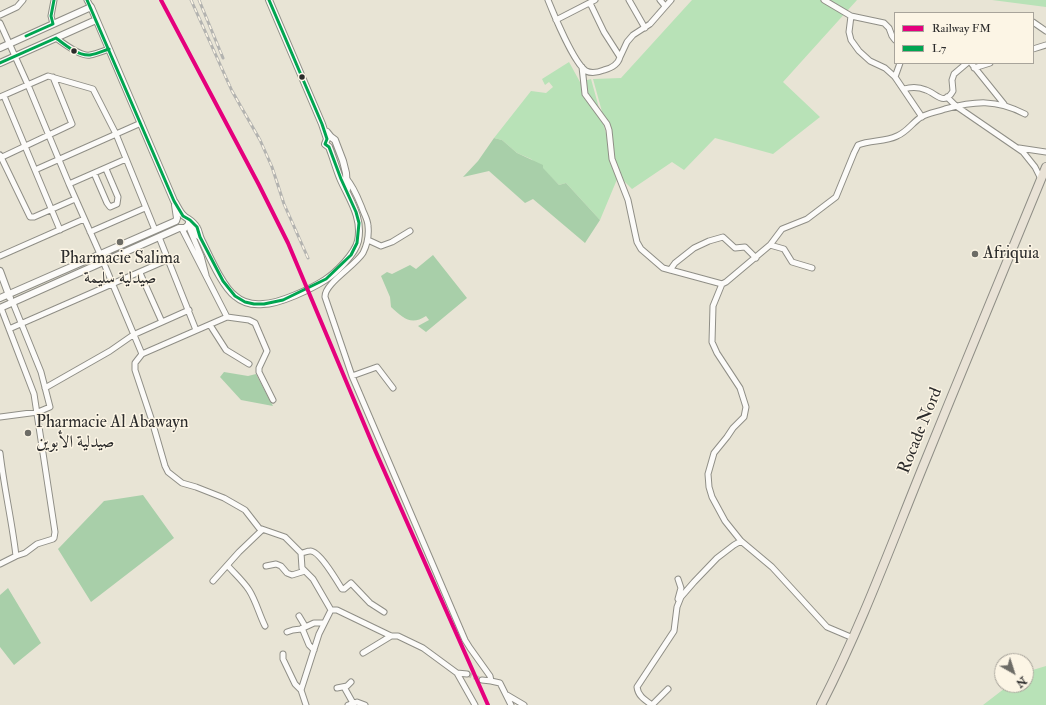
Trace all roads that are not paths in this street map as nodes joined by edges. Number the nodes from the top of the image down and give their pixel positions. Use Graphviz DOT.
graph roads {
  1 [pos="54,0"];
  2 [pos="88,0"];
  3 [pos="269,0"];
  4 [pos="548,0"];
  5 [pos="629,0"];
  6 [pos="660,0"];
  7 [pos="671,0"];
  8 [pos="824,0"];
  9 [pos="21,1"];
  10 [pos="592,2"];
  11 [pos="666,6"];
  12 [pos="91,7"];
  13 [pos="0,15"];
  14 [pos="851,16"];
  15 [pos="96,20"];
  16 [pos="556,20"];
  17 [pos="0,23"];
  18 [pos="1034,23"];
  19 [pos="52,24"];
  20 [pos="645,28"];
  21 [pos="1046,31"];
  22 [pos="56,38"];
  23 [pos="894,39"];
  24 [pos="9,44"];
  25 [pos="1046,45"];
  26 [pos="0,48"];
  27 [pos="108,49"];
  28 [pos="1034,50"];
  29 [pos="14,56"];
  30 [pos="620,57"];
  31 [pos="0,62"];
  32 [pos="900,64"];
  33 [pos="966,64"];
  34 [pos="973,65"];
  35 [pos="582,67"];
  36 [pos="53,77"];
  37 [pos="895,77"];
  38 [pos="28,85"];
  39 [pos="904,89"];
  40 [pos="2,97"];
  41 [pos="947,97"];
  42 [pos="1005,105"];
  43 [pos="956,106"];
  44 [pos="1025,114"];
  45 [pos="922,117"];
  46 [pos="141,123"];
  47 [pos="116,134"];
  48 [pos="48,135"];
  49 [pos="329,138"];
  50 [pos="335,144"];
  51 [pos="25,146"];
  52 [pos="329,147"];
  53 [pos="1018,148"];
  54 [pos="1046,152"];
  55 [pos="0,156"];
  56 [pos="58,159"];
  57 [pos="126,159"];
  58 [pos="336,165"];
  59 [pos="1046,167"];
  60 [pos="106,169"];
  61 [pos="35,170"];
  62 [pos="94,173"];
  63 [pos="346,178"];
  64 [pos="1041,179"];
  65 [pos="69,184"];
  66 [pos="347,191"];
  67 [pos="75,199"];
  68 [pos="145,208"];
  69 [pos="51,210"];
  70 [pos="181,218"];
  71 [pos="84,219"];
  72 [pos="188,225"];
  73 [pos="180,228"];
  74 [pos="60,230"];
  75 [pos="155,230"];
  76 [pos="410,231"];
  77 [pos="90,232"];
  78 [pos="158,237"];
  79 [pos="200,237"];
  80 [pos="368,240"];
  81 [pos="770,245"];
  82 [pos="100,254"];
  83 [pos="0,256"];
  84 [pos="756,258"];
  85 [pos="167,260"];
  86 [pos="102,262"];
  87 [pos="812,268"];
  88 [pos="670,270"];
  89 [pos="0,271"];
  90 [pos="140,272"];
  91 [pos="206,276"];
  92 [pos="722,284"];
  93 [pos="112,285"];
  94 [pos="9,294"];
  95 [pos="0,298"];
  96 [pos="13,303"];
  97 [pos="0,307"];
  98 [pos="189,310"];
  99 [pos="227,317"];
  100 [pos="162,322"];
  101 [pos="21,324"];
  102 [pos="210,325"];
  103 [pos="9,329"];
  104 [pos="196,330"];
  105 [pos="133,335"];
  106 [pos="142,354"];
  107 [pos="249,364"];
  108 [pos="352,376"];
  109 [pos="45,388"];
  110 [pos="393,388"];
  111 [pos="273,400"];
  112 [pos="38,412"];
  113 [pos="0,417"];
  114 [pos="0,453"];
  115 [pos="1,474"];
  116 [pos="262,530"];
  117 [pos="741,541"];
  118 [pos="301,554"];
  119 [pos="16,556"];
  120 [pos="0,564"];
  121 [pos="228,566"];
  122 [pos="266,566"];
  123 [pos="304,571"];
  124 [pos="678,579"];
  125 [pos="213,581"];
  126 [pos="678,604"];
  127 [pos="331,610"];
  128 [pos="384,612"];
  129 [pos="299,616"];
  130 [pos="324,623"];
  131 [pos="265,626"];
  132 [pos="304,627"];
  133 [pos="287,632"];
  134 [pos="391,636"];
  135 [pos="853,638"];
  136 [pos="314,650"];
  137 [pos="363,653"];
  138 [pos="283,654"];
  139 [pos="457,673"];
  140 [pos="467,674"];
  141 [pos="482,680"];
  142 [pos="492,681"];
  143 [pos="351,682"];
  144 [pos="344,687"];
  145 [pos="337,688"];
  146 [pos="668,689"];
  147 [pos="301,690"];
  148 [pos="507,695"];
  149 [pos="350,704"];
  150 [pos="306,705"];
  151 [pos="365,705"];
  152 [pos="475,705"];
  153 [pos="510,705"];
  154 [pos="524,705"];
  155 [pos="652,705"];
  156 [pos="821,705"];
  1 -- 19 [label="street"];
  2 -- 12 [label="street"];
  3 -- 49 [label="street"];
  4 -- 16 [label="street"];
  5 -- 20 [label="street"];
  6 -- 11 [label="street"];
  7 -- 11 [label="street"];
  8 -- 14 [label="street"];
  9 -- 13 [label="street"];
  10 -- 16 [label="street"];
  10 -- 30 [label="street"];
  11 -- 20 [label="street"];
  12 -- 15 [label="street"];
  12 -- 19 [label="street"];
  14 -- 23 [label="street"];
  14 -- 37 [label="street"];
  15 -- 22 [label="street"];
  15 -- 27 [label="street"];
  16 -- 35 [label="street"];
  17 -- 24 [label="street"];
  18 -- 21 [label="street"];
  19 -- 24 [label="street"];
  20 -- 30 [label="street"];
  22 -- 27 [label="street"];
  22 -- 29 [label="street"];
  24 -- 26 [label="street"];
  24 -- 29 [label="street"];
  25 -- 28 [label="street"];
  27 -- 46 [label="street"];
  29 -- 31 [label="street"];
  29 -- 38 [label="street"];
  30 -- 35 [label="street"];
  32 -- 37 [label="street"];
  33 -- 41 [label="street"];
  34 -- 42 [label="street"];
  35 -- 88 [label="street"];
  36 -- 38 [label="street"];
  36 -- 47 [label="street"];
  36 -- 48 [label="street"];
  37 -- 39 [label="street"];
  38 -- 40 [label="street"];
  38 -- 48 [label="street"];
  39 -- 41 [label="street"];
  39 -- 45 [label="street"];
  40 -- 51 [label="street"];
  41 -- 43 [label="street"];
  42 -- 43 [label="street"];
  42 -- 44 [label="street"];
  43 -- 45 [label="street"];
  43 -- 53 [label="street"];
  45 -- 81 [label="street"];
  46 -- 47 [label="street"];
  46 -- 70 [label="street"];
  47 -- 56 [label="street"];
  47 -- 57 [label="street"];
  48 -- 51 [label="street"];
  48 -- 56 [label="street"];
  49 -- 50 [label="street"];
  49 -- 52 [label="street"];
  50 -- 52 [label="street"];
  50 -- 63 [label="street"];
  51 -- 55 [label="street"];
  51 -- 61 [label="street"];
  52 -- 58 [label="street"];
  53 -- 54 [label="street"];
  53 -- 64 [label="street"];
  55 -- 69 [label="street"];
  56 -- 61 [label="street"];
  56 -- 65 [label="street"];
  57 -- 60 [label="street"];
  57 -- 68 [label="street"];
  58 -- 63 [label="street"];
  58 -- 66 [label="street"];
  59 -- 64 [label="highway, Rocade Nord"];
  60 -- 62 [label="street"];
  60 -- 62 [label="street"];
  61 -- 69 [label="street"];
  62 -- 65 [label="street"];
  63 -- 66 [label="street"];
  63 -- 80 [label="street"];
  64 -- 135 [label="highway, Rocade Nord"];
  65 -- 67 [label="street"];
  66 -- 79 [label="street"];
  67 -- 69 [label="street"];
  67 -- 71 [label="street"];
  68 -- 75 [label="street"];
  68 -- 77 [label="street"];
  69 -- 74 [label="street"];
  70 -- 72 [label="street"];
  70 -- 73 [label="street"];
  70 -- 75 [label="street"];
  70 -- 79 [label="street"];
  71 -- 74 [label="street"];
  71 -- 77 [label="street"];
  72 -- 73 [label="street"];
  72 -- 79 [label="street"];
  72 -- 91 [label="street"];
  73 -- 78 [label="street"];
  73 -- 91 [label="street"];
  74 -- 83 [label="street"];
  75 -- 82 [label="street"];
  76 -- 80 [label="street"];
  77 -- 82 [label="street"];
  78 -- 85 [label="street"];
  78 -- 86 [label="street"];
  80 -- 108 [label="street"];
  81 -- 84 [label="street"];
  81 -- 87 [label="street"];
  82 -- 86 [label="street"];
  82 -- 94 [label="street"];
  84 -- 88 [label="street"];
  84 -- 92 [label="street"];
  85 -- 90 [label="street"];
  85 -- 98 [label="street"];
  86 -- 93 [label="street"];
  86 -- 96 [label="street"];
  88 -- 92 [label="street"];
  89 -- 94 [label="street"];
  90 -- 93 [label="street"];
  90 -- 100 [label="street"];
  91 -- 99 [label="street"];
  92 -- 117 [label="street"];
  93 -- 101 [label="street"];
  93 -- 105 [label="street"];
  94 -- 95 [label="street"];
  94 -- 96 [label="street"];
  96 -- 97 [label="street"];
  96 -- 101 [label="street"];
  97 -- 103 [label="street"];
  98 -- 100 [label="street"];
  98 -- 104 [label="street"];
  99 -- 102 [label="street"];
  99 -- 111 [label="street"];
  100 -- 105 [label="street"];
  101 -- 103 [label="street"];
  101 -- 109 [label="street"];
  102 -- 104 [label="street"];
  102 -- 107 [label="street"];
  103 -- 112 [label="street"];
  104 -- 106 [label="street"];
  105 -- 106 [label="street"];
  105 -- 109 [label="street"];
  106 -- 116 [label="street"];
  108 -- 110 [label="street"];
  108 -- 142 [label="street"];
  109 -- 112 [label="street"];
  112 -- 113 [label="street"];
  112 -- 119 [label="street"];
  114 -- 115 [label="street"];
  115 -- 119 [label="street"];
  116 -- 118 [label="street"];
  116 -- 121 [label="street"];
  117 -- 126 [label="street"];
  117 -- 135 [label="street"];
  118 -- 123 [label="street"];
  118 -- 128 [label="street"];
  119 -- 120 [label="street"];
  121 -- 125 [label="street"];
  121 -- 131 [label="street"];
  122 -- 123 [label="street"];
  123 -- 127 [label="street"];
  124 -- 126 [label="street"];
  126 -- 155 [label="street"];
  127 -- 130 [label="street"];
  127 -- 134 [label="street"];
  129 -- 132 [label="street"];
  130 -- 132 [label="street"];
  130 -- 136 [label="street"];
  132 -- 133 [label="street"];
  132 -- 136 [label="street"];
  134 -- 137 [label="street"];
  134 -- 139 [label="street"];
  135 -- 156 [label="highway, Rocade Nord"];
  136 -- 147 [label="street"];
  138 -- 147 [label="street"];
  139 -- 140 [label="street"];
  139 -- 152 [label="street"];
  141 -- 142 [label="street"];
  142 -- 148 [label="street"];
  143 -- 144 [label="street"];
  144 -- 145 [label="street"];
  144 -- 149 [label="street"];
  146 -- 155 [label="street"];
  147 -- 150 [label="street"];
  148 -- 153 [label="street"];
  148 -- 154 [label="street"];
  149 -- 151 [label="street"];
}
